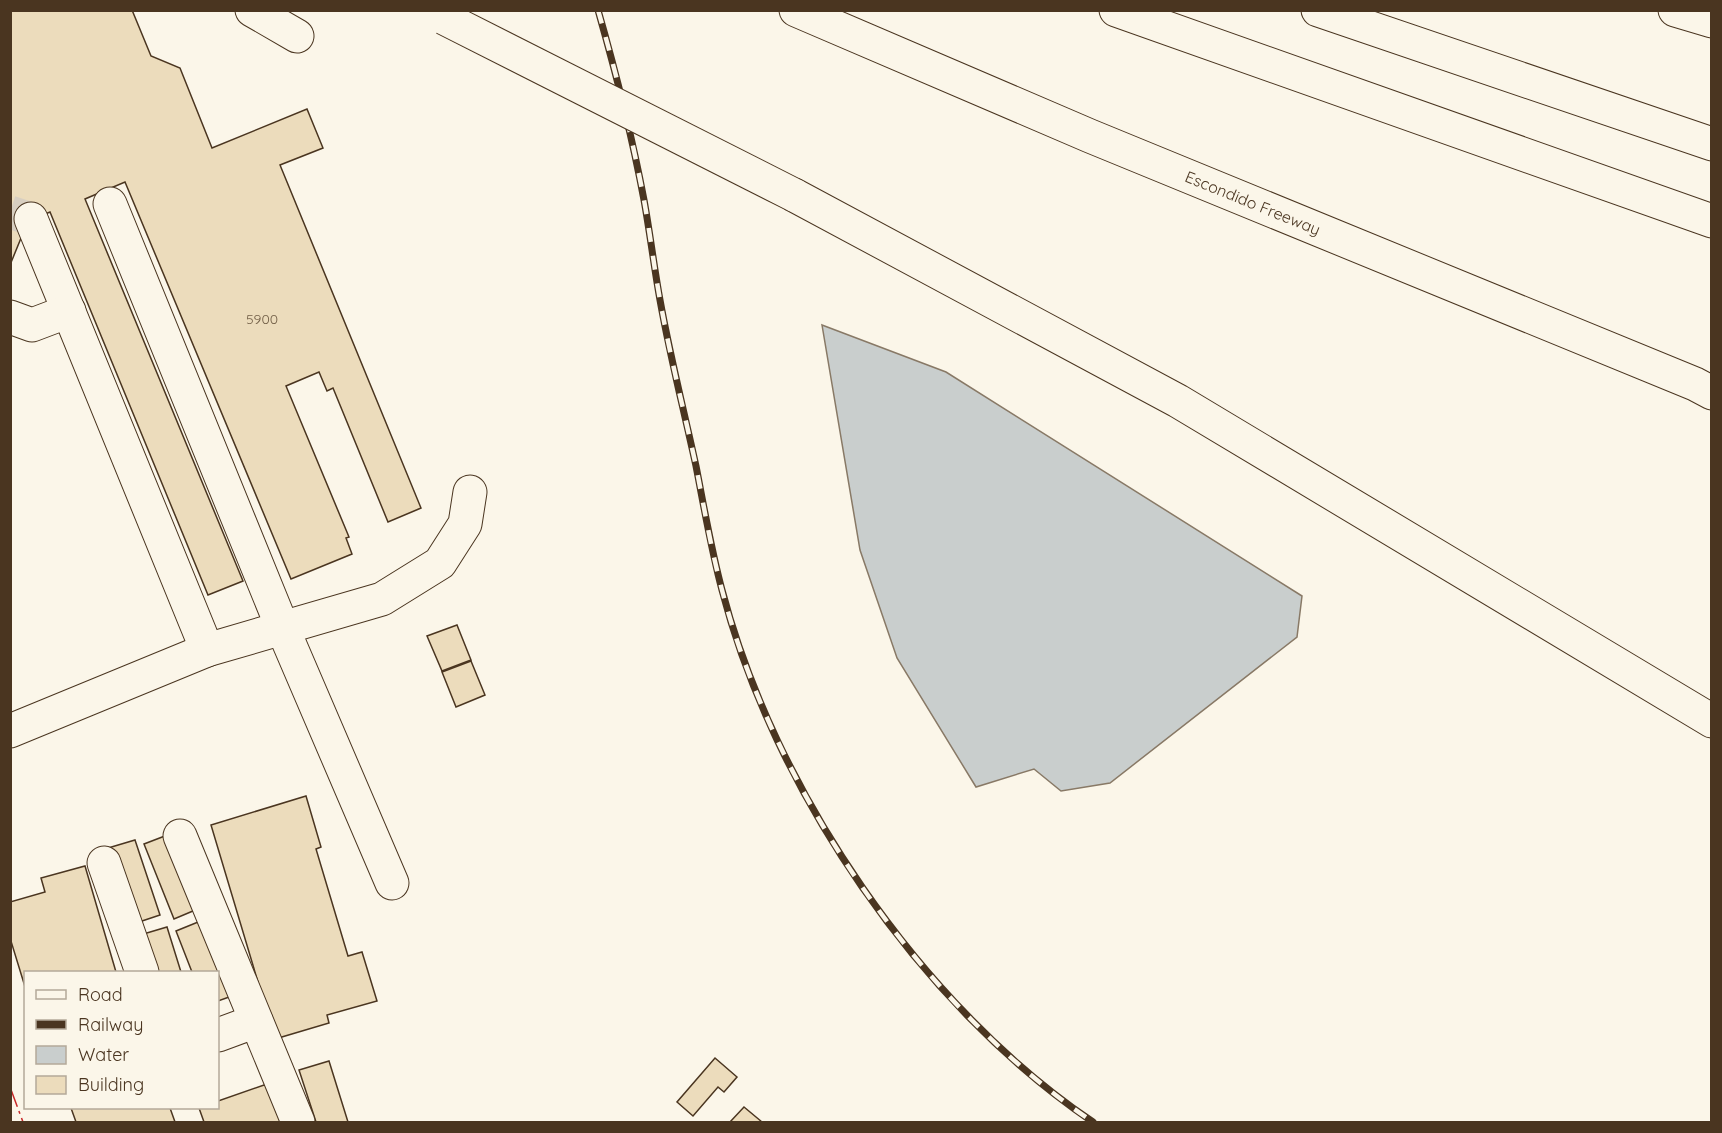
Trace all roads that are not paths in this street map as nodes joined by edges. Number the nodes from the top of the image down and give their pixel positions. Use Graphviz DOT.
graph roads {
  1 [pos="252,10"];
  2 [pos="796,10"];
  3 [pos="1116,10"];
  4 [pos="1318,10"];
  5 [pos="1675,10"];
  6 [pos="435,14"];
  7 [pos="1712,21"];
  8 [pos="297,36"];
  9 [pos="1712,144"];
  10 [pos="110,204"];
  11 [pos="31,219"];
  12 [pos="1712,221"];
  13 [pos="69,311"];
  14 [pos="10,317"];
  15 [pos="1706,389"];
  16 [pos="470,492"];
  17 [pos="283,629"];
  18 [pos="207,651"];
  19 [pos="1712,721"];
  20 [pos="10,731"];
  21 [pos="180,836"];
  22 [pos="104,863"];
  23 [pos="392,883"];
  24 [pos="142,971"];
  25 [pos="256,1021"];
  26 [pos="219,1035"];
  27 [pos="298,1122"];
  1 -- 8 [label="main road"];
  2 -- 15 [label="main road, Escondido Freeway"];
  3 -- 12 [label="main road"];
  4 -- 9 [label="main road"];
  5 -- 7 [label="main road"];
  6 -- 19 [label="main road, bridge"];
  10 -- 17 [label="main road"];
  11 -- 13 [label="main road"];
  13 -- 14 [label="main road"];
  13 -- 18 [label="main road"];
  16 -- 17 [label="main road"];
  17 -- 18 [label="main road"];
  17 -- 23 [label="main road"];
  18 -- 20 [label="main road"];
  21 -- 25 [label="main road"];
  22 -- 24 [label="main road"];
  25 -- 26 [label="main road"];
  25 -- 27 [label="main road"];
}
